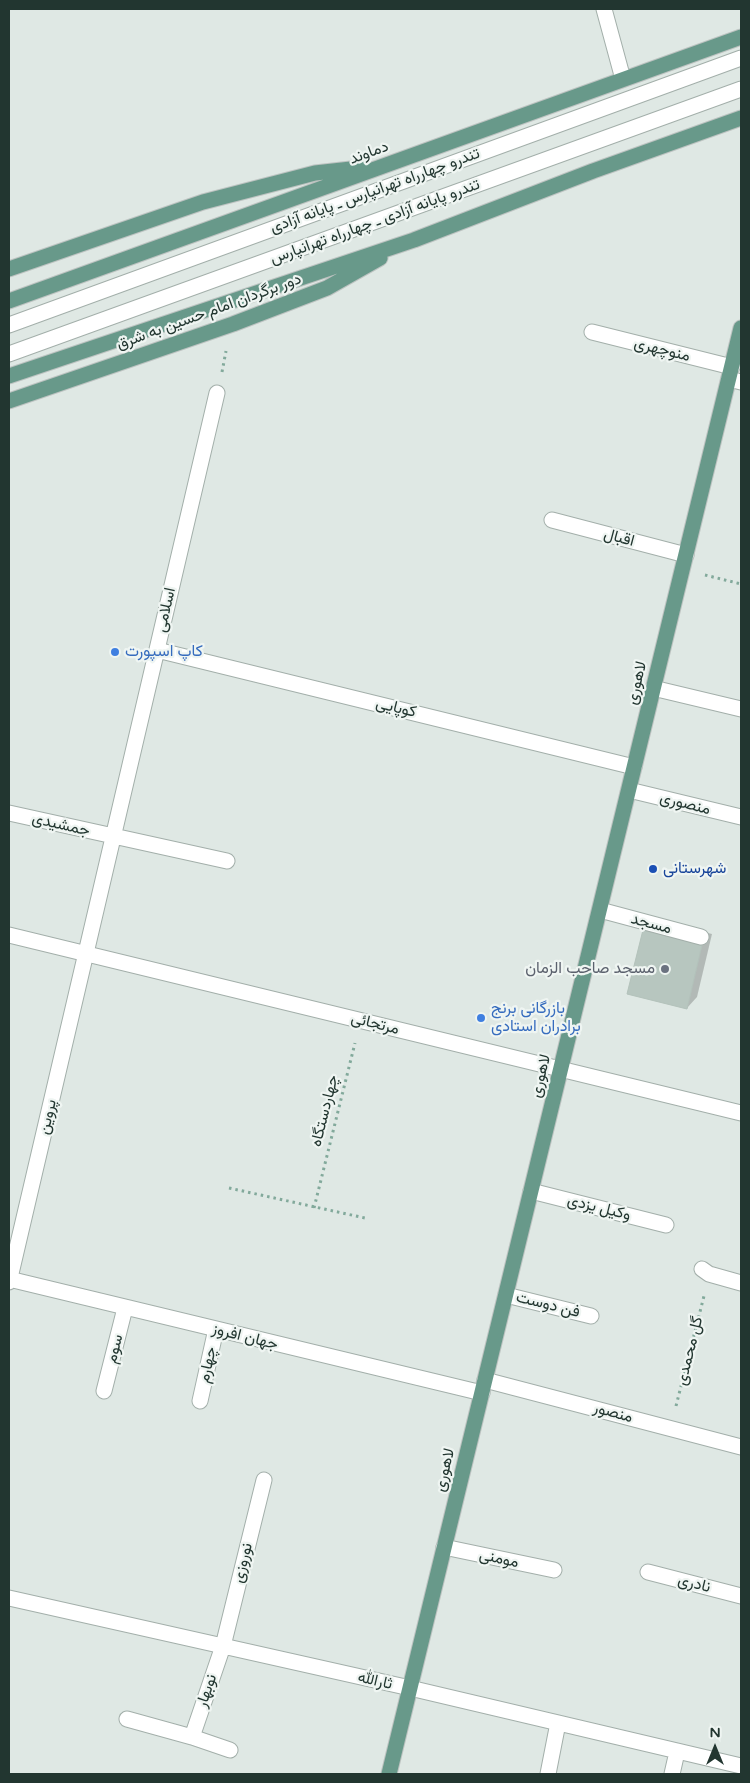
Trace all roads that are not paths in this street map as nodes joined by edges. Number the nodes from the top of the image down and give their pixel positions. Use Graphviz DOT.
graph roads {
  1 [pos="604,9"];
  2 [pos="741,37"];
  3 [pos="741,58"];
  4 [pos="623,79"];
  5 [pos="741,89"];
  6 [pos="741,118"];
  7 [pos="386,165"];
  8 [pos="414,240"];
  9 [pos="9,269"];
  10 [pos="9,301"];
  11 [pos="9,325"];
  12 [pos="741,328"];
  13 [pos="592,332"];
  14 [pos="9,354"];
  15 [pos="9,376"];
  16 [pos="734,376"];
  17 [pos="217,393"];
  18 [pos="9,401"];
  19 [pos="552,520"];
  20 [pos="684,562"];
  21 [pos="157,650"];
  22 [pos="653,688"];
  23 [pos="741,710"];
  24 [pos="634,767"];
  25 [pos="629,790"];
  26 [pos="9,813"];
  27 [pos="741,817"];
  28 [pos="113,837"];
  29 [pos="227,861"];
  30 [pos="600,910"];
  31 [pos="9,935"];
  32 [pos="702,937"];
  33 [pos="86,954"];
  34 [pos="561,1068"];
  35 [pos="741,1113"];
  36 [pos="531,1191"];
  37 [pos="666,1225"];
  38 [pos="706,1272"];
  39 [pos="9,1281"];
  40 [pos="741,1283"];
  41 [pos="506,1295"];
  42 [pos="125,1308"];
  43 [pos="591,1316"];
  44 [pos="216,1329"];
  45 [pos="483,1386"];
  46 [pos="104,1391"];
  47 [pos="200,1402"];
  48 [pos="741,1447"];
  49 [pos="264,1480"];
  50 [pos="444,1547"];
  51 [pos="554,1570"];
  52 [pos="648,1572"];
  53 [pos="741,1596"];
  54 [pos="9,1598"];
  55 [pos="223,1646"];
  56 [pos="410,1688"];
  57 [pos="127,1719"];
  58 [pos="558,1723"];
  59 [pos="192,1737"];
  60 [pos="230,1750"];
  61 [pos="678,1752"];
  62 [pos="741,1766"];
  63 [pos="389,1774"];
  64 [pos="548,1774"];
  65 [pos="672,1774"];
  1 -- 4 [label="street"];
  2 -- 4 [label="main road, دماوند"];
  3 -- 11 [label="street, تندرو چهارراه تهرانپارس ـ پایانه آزادی"];
  4 -- 7 [label="main road, دماوند"];
  5 -- 14 [label="street, تندرو پایانه آزادی ـ چهارراه تهرانپارس"];
  6 -- 8 [label="main road"];
  7 -- 9 [label="main road"];
  7 -- 10 [label="main road, دماوند"];
  8 -- 15 [label="main road"];
  8 -- 18 [label="main road, دور برگردان امام حسین به شرق"];
  12 -- 16 [label="main road, لاهوری"];
  13 -- 16 [label="street, منوچهری"];
  16 -- 20 [label="main road, لاهوری"];
  17 -- 21 [label="street, اسلامی"];
  19 -- 20 [label="street, اقبال"];
  20 -- 22 [label="main road, لاهوری"];
  21 -- 24 [label="street, کوپایی"];
  21 -- 28 [label="street, اسلامی"];
  22 -- 23 [label="street"];
  22 -- 24 [label="main road, لاهوری"];
  24 -- 25 [label="main road, لاهوری"];
  25 -- 27 [label="street, منصوری"];
  25 -- 30 [label="main road, لاهوری"];
  26 -- 28 [label="street, جمشیدی"];
  28 -- 29 [label="street, جمشیدی"];
  28 -- 33 [label="street, اسلامی"];
  30 -- 32 [label="street, مسجد"];
  30 -- 34 [label="main road, لاهوری"];
  31 -- 33 [label="street, مرتجائی"];
  33 -- 34 [label="street, مرتجائی"];
  33 -- 39 [label="street, پروین"];
  34 -- 35 [label="street, مرتجائی"];
  34 -- 36 [label="main road, لاهوری"];
  36 -- 37 [label="street, وکیل یزدی"];
  36 -- 41 [label="main road, لاهوری"];
  38 -- 40 [label="street"];
  39 -- 42 [label="street, جهان افروز"];
  41 -- 43 [label="street, فن دوست"];
  41 -- 45 [label="main road, لاهوری"];
  42 -- 44 [label="street, جهان افروز"];
  42 -- 46 [label="street, سوم"];
  44 -- 45 [label="street, جهان افروز"];
  44 -- 47 [label="street, چهارم"];
  45 -- 48 [label="street, منصور"];
  45 -- 50 [label="main road, لاهوری"];
  49 -- 55 [label="street, نوروزی"];
  50 -- 51 [label="street, مومنی"];
  50 -- 56 [label="main road, لاهوری"];
  52 -- 53 [label="street, نادری"];
  54 -- 55 [label="street, ثارالله"];
  55 -- 56 [label="street, ثارالله"];
  55 -- 59 [label="street, نوبهار"];
  56 -- 58 [label="street, ثارالله"];
  56 -- 63 [label="main road, لاهوری"];
  57 -- 59 [label="street"];
  58 -- 61 [label="street, ثارالله"];
  58 -- 64 [label="street"];
  59 -- 60 [label="street"];
  61 -- 62 [label="street, ثارالله"];
  61 -- 65 [label="street"];
}
